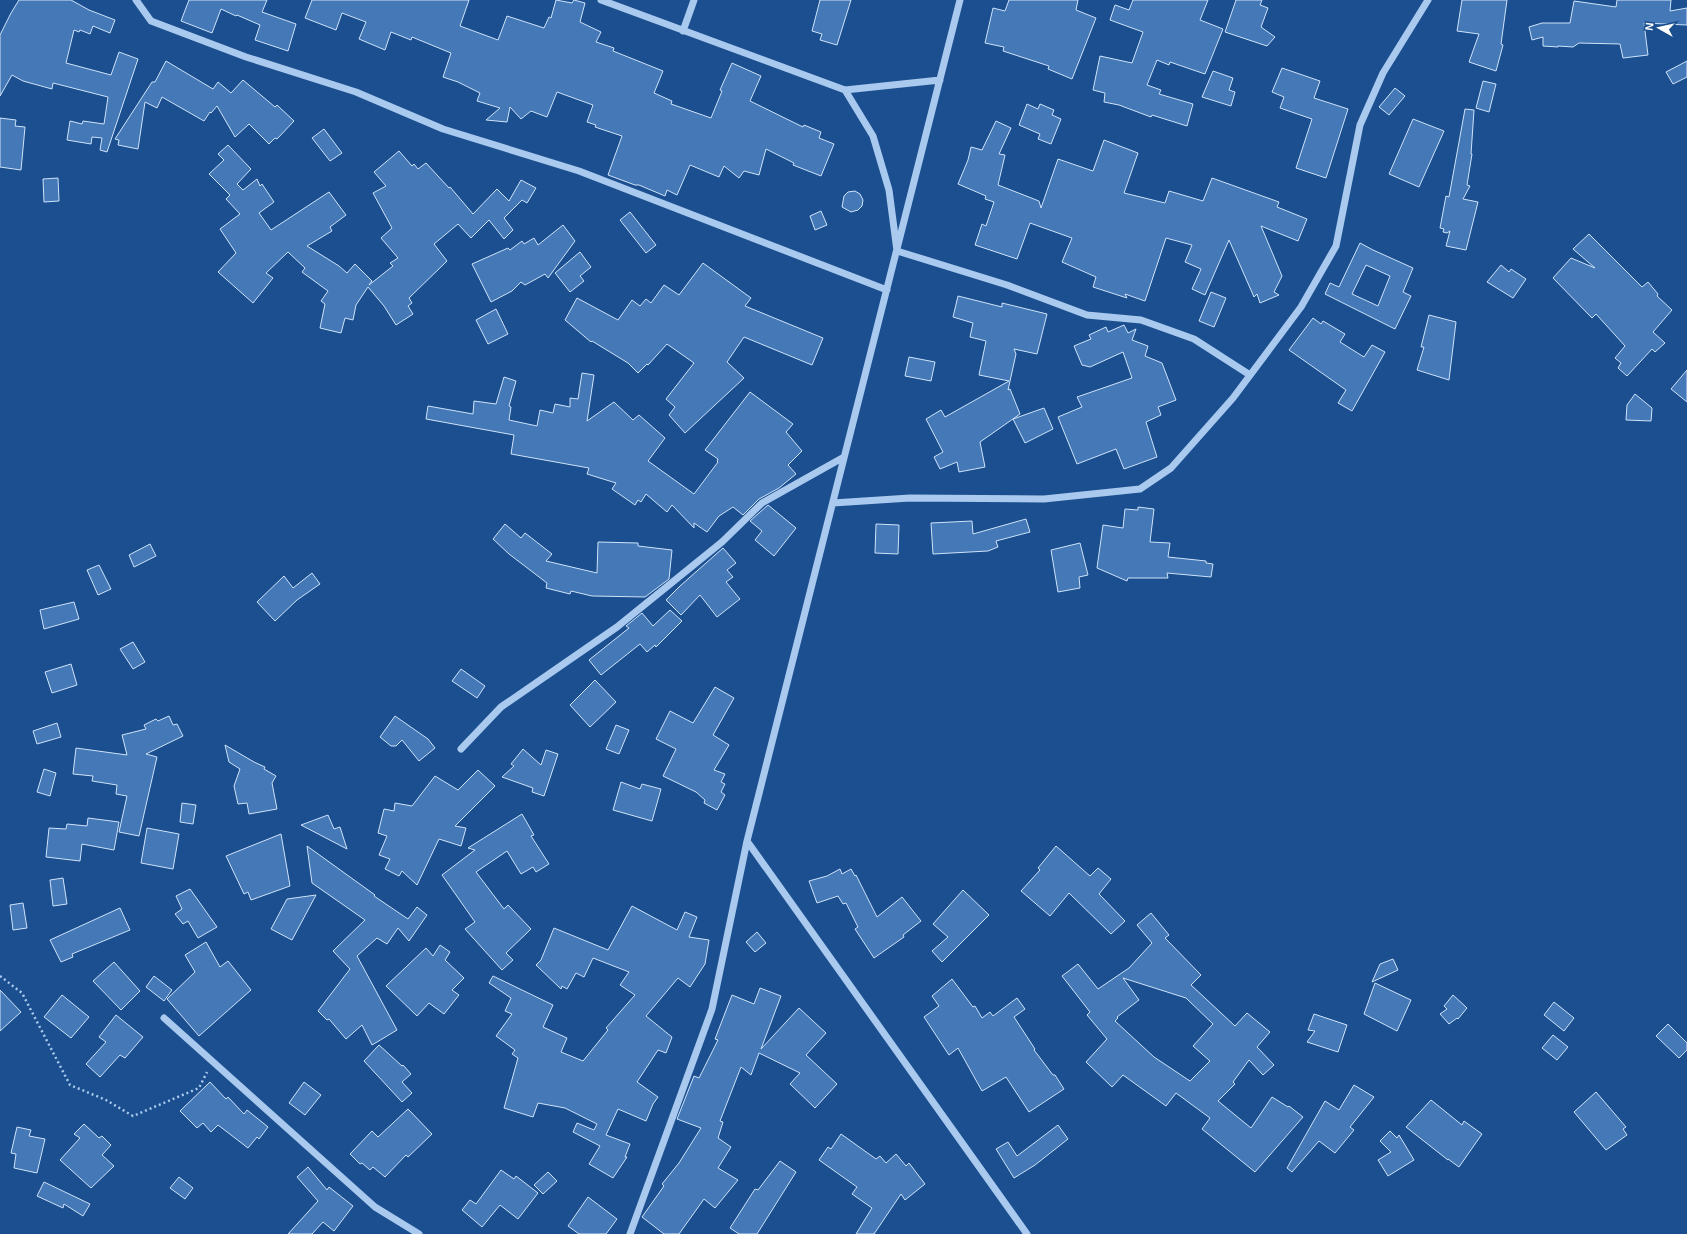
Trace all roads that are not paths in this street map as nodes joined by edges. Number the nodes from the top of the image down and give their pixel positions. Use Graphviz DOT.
graph roads {
  1 [pos="136,0"];
  2 [pos="601,0"];
  3 [pos="694,0"];
  4 [pos="960,0"];
  5 [pos="1428,0"];
  6 [pos="683,31"];
  7 [pos="940,80"];
  8 [pos="845,90"];
  9 [pos="897,251"];
  10 [pos="887,290"];
  11 [pos="1250,375"];
  12 [pos="844,457"];
  13 [pos="833,503"];
  14 [pos="461,749"];
  15 [pos="748,841"];
  16 [pos="164,1018"];
  17 [pos="419,1234"];
  18 [pos="630,1234"];
  19 [pos="1027,1234"];
  1 -- 10 [label="street"];
  2 -- 6 [label="street"];
  3 -- 6 [label="street"];
  4 -- 7 [label="street"];
  5 -- 11 [label="street"];
  6 -- 8 [label="street"];
  7 -- 8 [label="street"];
  7 -- 9 [label="street"];
  8 -- 9 [label="street"];
  9 -- 10 [label="street"];
  9 -- 11 [label="street"];
  10 -- 12 [label="street"];
  11 -- 13 [label="street"];
  12 -- 13 [label="street"];
  12 -- 14 [label="street"];
  13 -- 15 [label="street"];
  15 -- 18 [label="street"];
  15 -- 19 [label="street"];
  16 -- 17 [label="street"];
}
